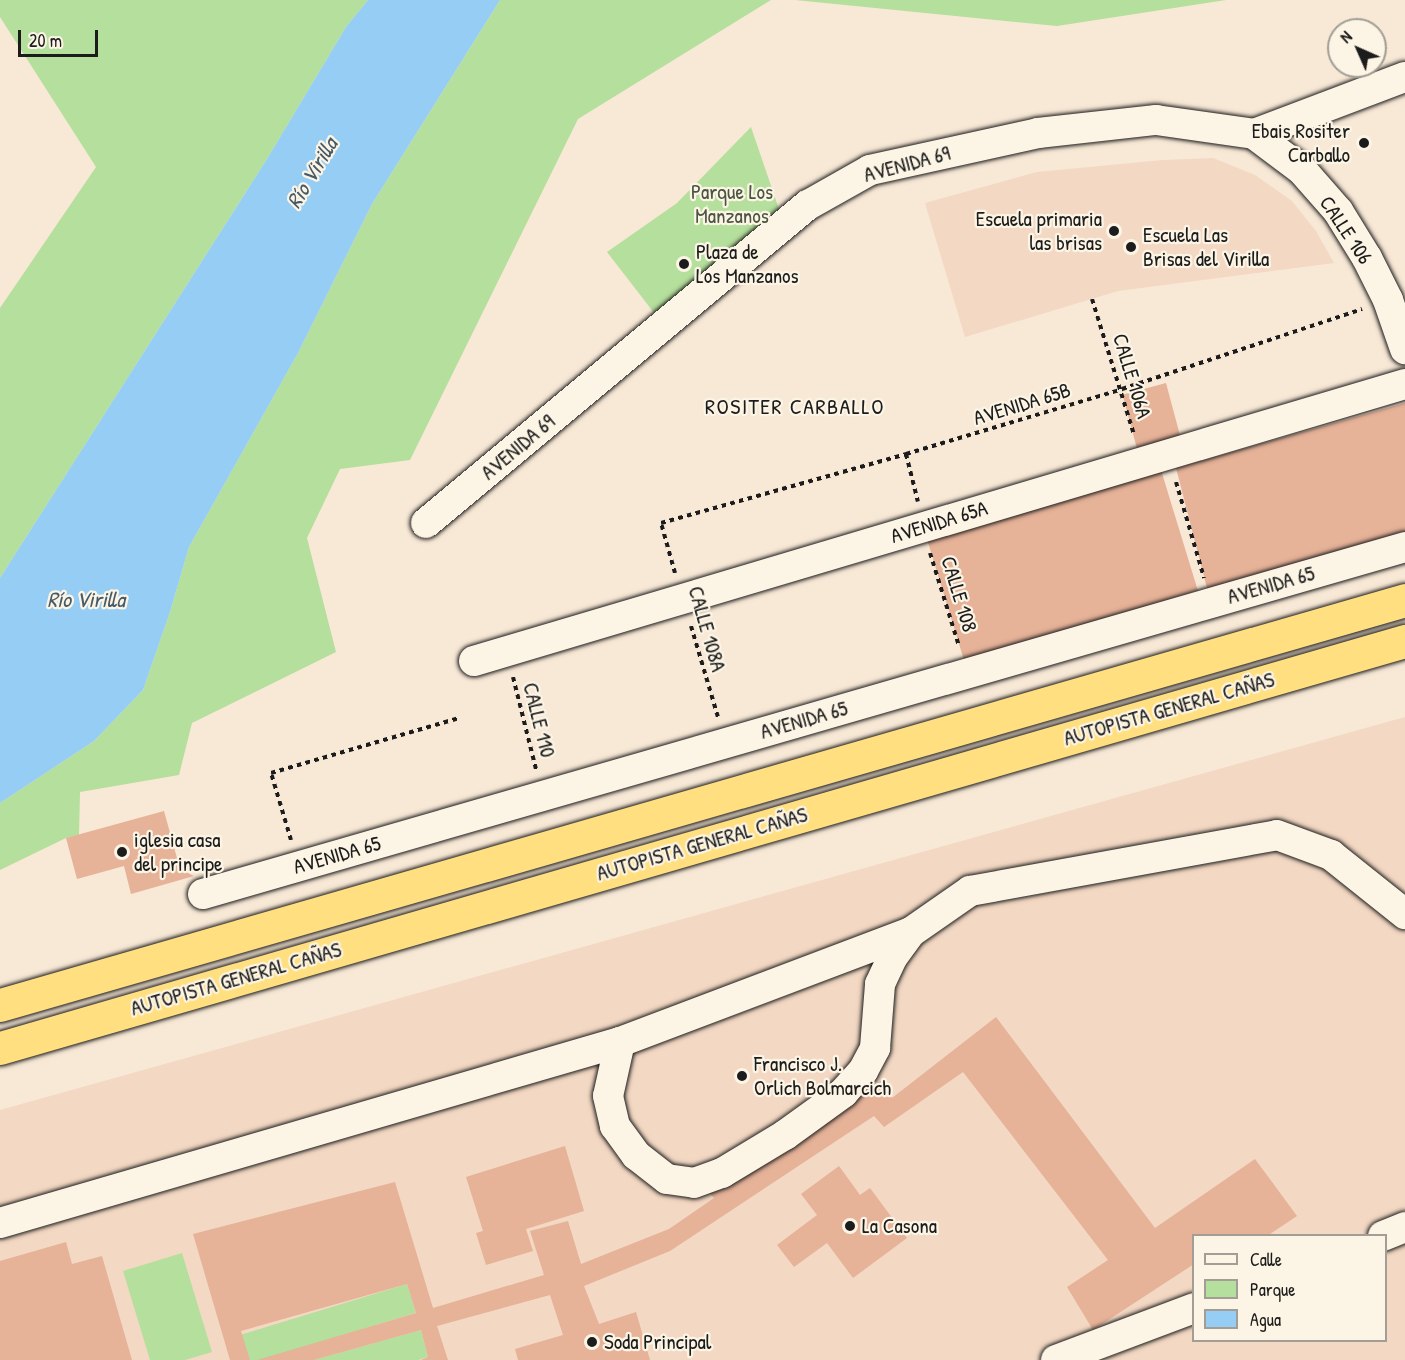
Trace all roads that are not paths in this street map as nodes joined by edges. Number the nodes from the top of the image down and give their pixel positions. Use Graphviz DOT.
graph roads {
  1 [pos="1405,76"];
  2 [pos="1254,134"];
  3 [pos="1405,349"];
  4 [pos="1405,384"];
  5 [pos="426,523"];
  6 [pos="1405,547"];
  7 [pos="1405,600"];
  8 [pos="1405,641"];
  9 [pos="474,661"];
  10 [pos="203,894"];
  11 [pos="1405,914"];
  12 [pos="911,932"];
  13 [pos="0,1005"];
  14 [pos="620,1042"];
  15 [pos="0,1048"];
  16 [pos="0,1223"];
  17 [pos="1405,1227"];
  18 [pos="1387,1234"];
  19 [pos="1192,1309"];
  20 [pos="1056,1360"];
  1 -- 2 [label="street"];
  2 -- 3 [label="street, CALLE 106"];
  2 -- 5 [label="street, AVENIDA 69"];
  4 -- 9 [label="street, AVENIDA 65A"];
  6 -- 10 [label="street, AVENIDA 65"];
  7 -- 13 [label="highway, AUTOPISTA GENERAL CAÑAS"];
  8 -- 15 [label="highway, AUTOPISTA GENERAL CAÑAS"];
  11 -- 12 [label="street"];
  12 -- 14 [label="street"];
  12 -- 14 [label="street"];
  14 -- 16 [label="street"];
  17 -- 18 [label="street"];
  19 -- 20 [label="street"];
}
